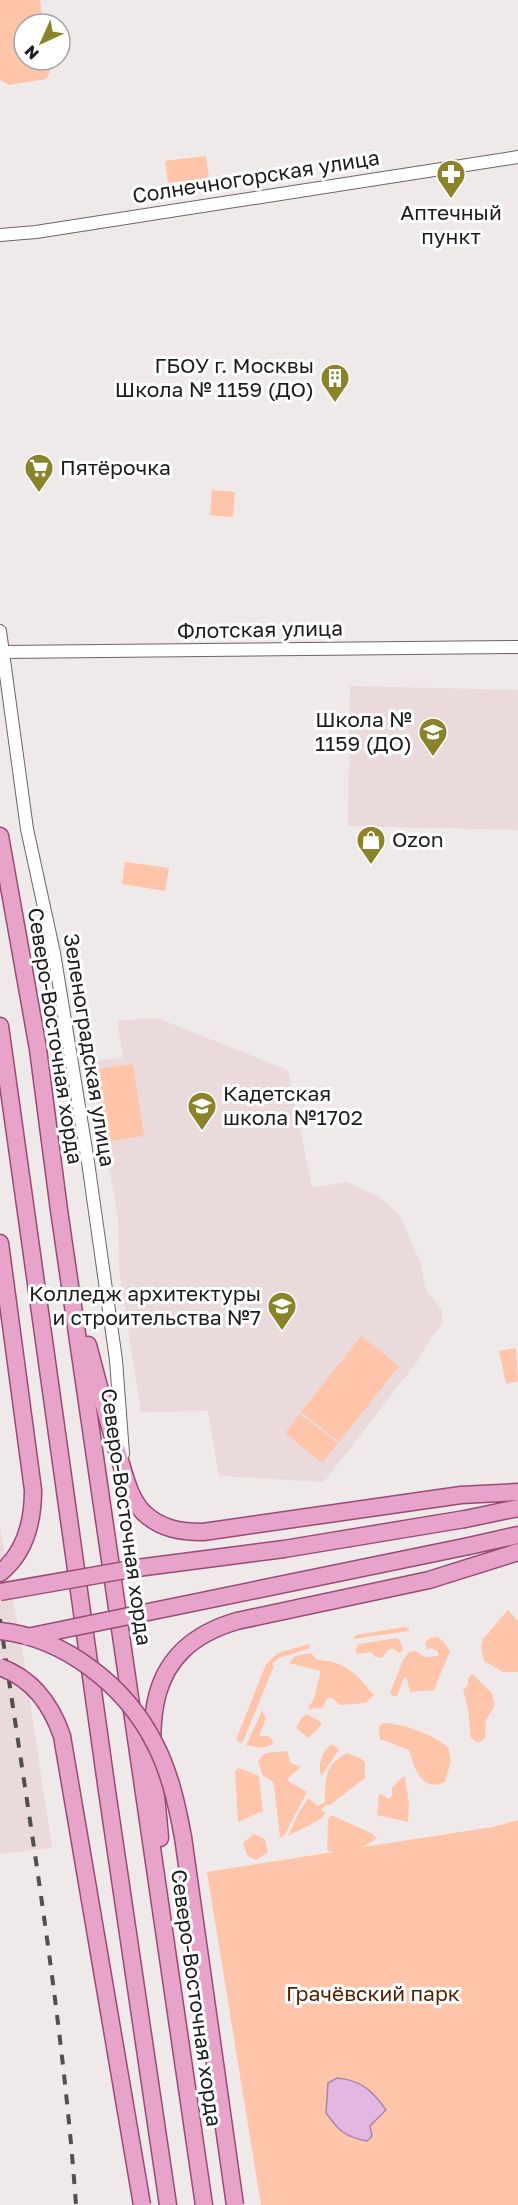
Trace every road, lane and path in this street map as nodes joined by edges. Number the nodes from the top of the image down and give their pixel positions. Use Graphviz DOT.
graph roads {
  1 [pos="518,157"];
  2 [pos="2,235"];
  3 [pos="0,631"];
  4 [pos="518,647"];
  5 [pos="3,652"];
  6 [pos="0,836"];
  7 [pos="0,1026"];
  8 [pos="59,1210"];
  9 [pos="0,1243"];
  10 [pos="125,1477"];
  11 [pos="518,1492"];
  12 [pos="518,1508"];
  13 [pos="518,1535"];
  14 [pos="518,1552"];
  15 [pos="0,1573"];
  16 [pos="0,1592"];
  17 [pos="0,1631"];
  18 [pos="0,1643"];
  19 [pos="0,1667"];
  20 [pos="169,1971"];
  21 [pos="142,2205"];
  22 [pos="168,2205"];
  23 [pos="204,2205"];
  24 [pos="236,2205"];
  1 -- 2 [label="street, Солнечногорская улица"];
  3 -- 5 [label="street, Зеленоградская улица"];
  4 -- 5 [label="street, Флотская улица"];
  5 -- 10 [label="street, Зеленоградская улица"];
  6 -- 8 [label="main road, Северо-Восточная хорда"];
  7 -- 22 [label="main road"];
  8 -- 10 [label="main road"];
  8 -- 20 [label="main road, Северо-Восточная хорда"];
  9 -- 15 [label="main road"];
  10 -- 11 [label="main road"];
  12 -- 16 [label="main road, bridge"];
  13 -- 18 [label="main road, bridge"];
  14 -- 20 [label="main road"];
  17 -- 24 [label="main road, bridge"];
  19 -- 21 [label="main road, bridge"];
  20 -- 23 [label="main road, Северо-Восточная хорда"];
}
